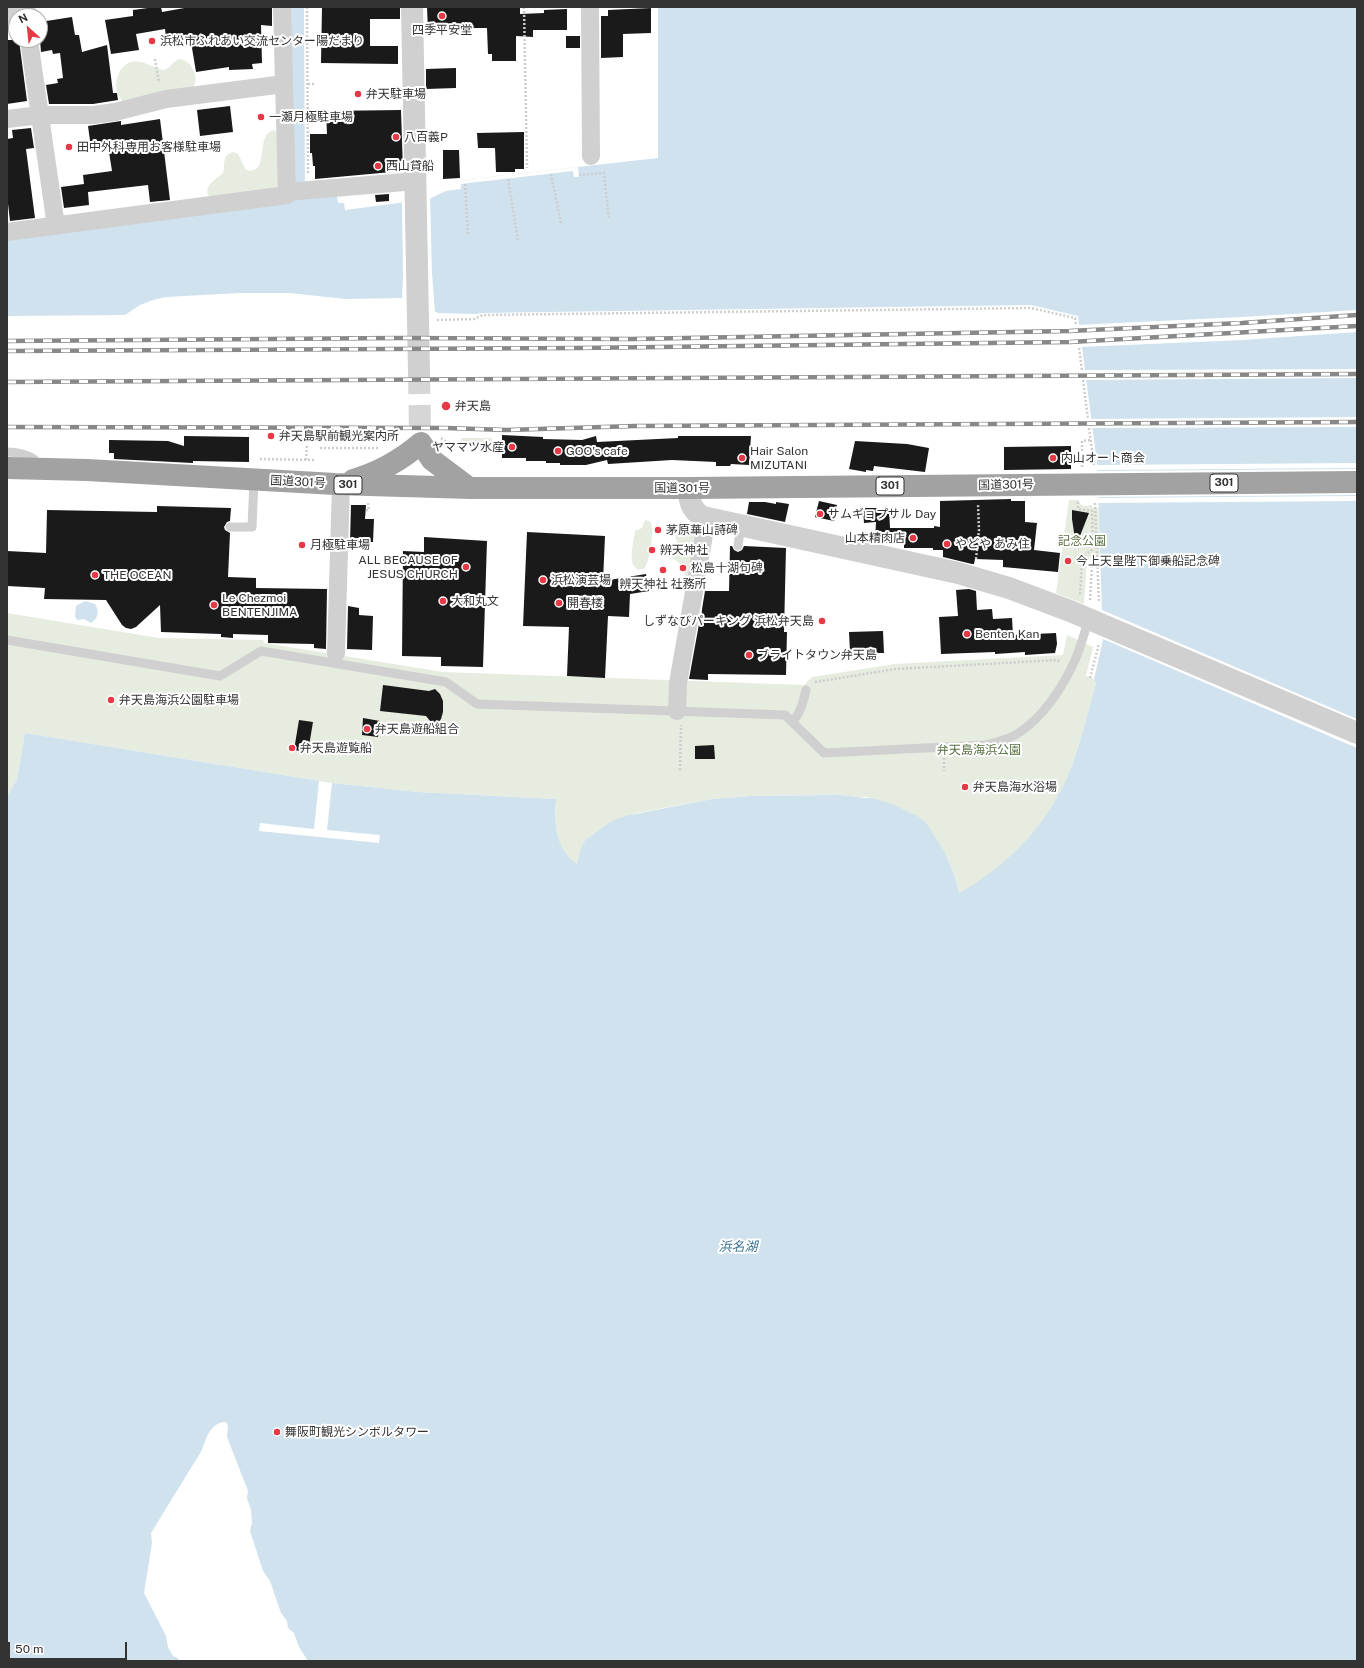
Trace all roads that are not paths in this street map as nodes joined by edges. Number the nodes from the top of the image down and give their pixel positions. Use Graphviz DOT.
graph roads {
  1 [pos="282,7"];
  2 [pos="412,7"];
  3 [pos="590,7"];
  4 [pos="30,48"];
  5 [pos="284,84"];
  6 [pos="40,115"];
  7 [pos="7,120"];
  8 [pos="591,156"];
  9 [pos="416,187"];
  10 [pos="298,191"];
  11 [pos="56,226"];
  12 [pos="7,232"];
  13 [pos="419,372"];
  14 [pos="7,452"];
  15 [pos="7,468"];
  16 [pos="34,468"];
  17 [pos="255,469"];
  18 [pos="1357,482"];
  19 [pos="341,484"];
  20 [pos="468,487"];
  21 [pos="689,488"];
  22 [pos="707,518"];
  23 [pos="230,527"];
  24 [pos="1096,619"];
  25 [pos="7,640"];
  26 [pos="336,653"];
  27 [pos="806,690"];
  28 [pos="679,711"];
  29 [pos="792,722"];
  30 [pos="1357,733"];
  1 -- 5 [label="street"];
  2 -- 9 [label="street"];
  3 -- 8 [label="street"];
  4 -- 6 [label="street"];
  5 -- 6 [label="street"];
  5 -- 10 [label="street"];
  6 -- 7 [label="street"];
  6 -- 11 [label="street"];
  9 -- 10 [label="street"];
  9 -- 13 [label="street"];
  10 -- 11 [label="street"];
  11 -- 12 [label="street"];
  14 -- 16 [label="lane"];
  15 -- 16 [label="highway, 国道301号 / 301"];
  16 -- 17 [label="highway, 国道301号 / 301"];
  17 -- 19 [label="highway, 国道301号 / 301"];
  17 -- 23 [label="lane"];
  18 -- 21 [label="highway, 国道301号 / 301"];
  19 -- 20 [label="highway, 国道301号 / 301"];
  19 -- 20 [label="highway"];
  19 -- 26 [label="street"];
  20 -- 21 [label="highway, 国道301号 / 301"];
  21 -- 22 [label="street"];
  22 -- 24 [label="street"];
  22 -- 28 [label="street"];
  24 -- 29 [label="lane"];
  24 -- 30 [label="street"];
  25 -- 28 [label="lane"];
  27 -- 29 [label="lane"];
  28 -- 29 [label="lane"];
}
